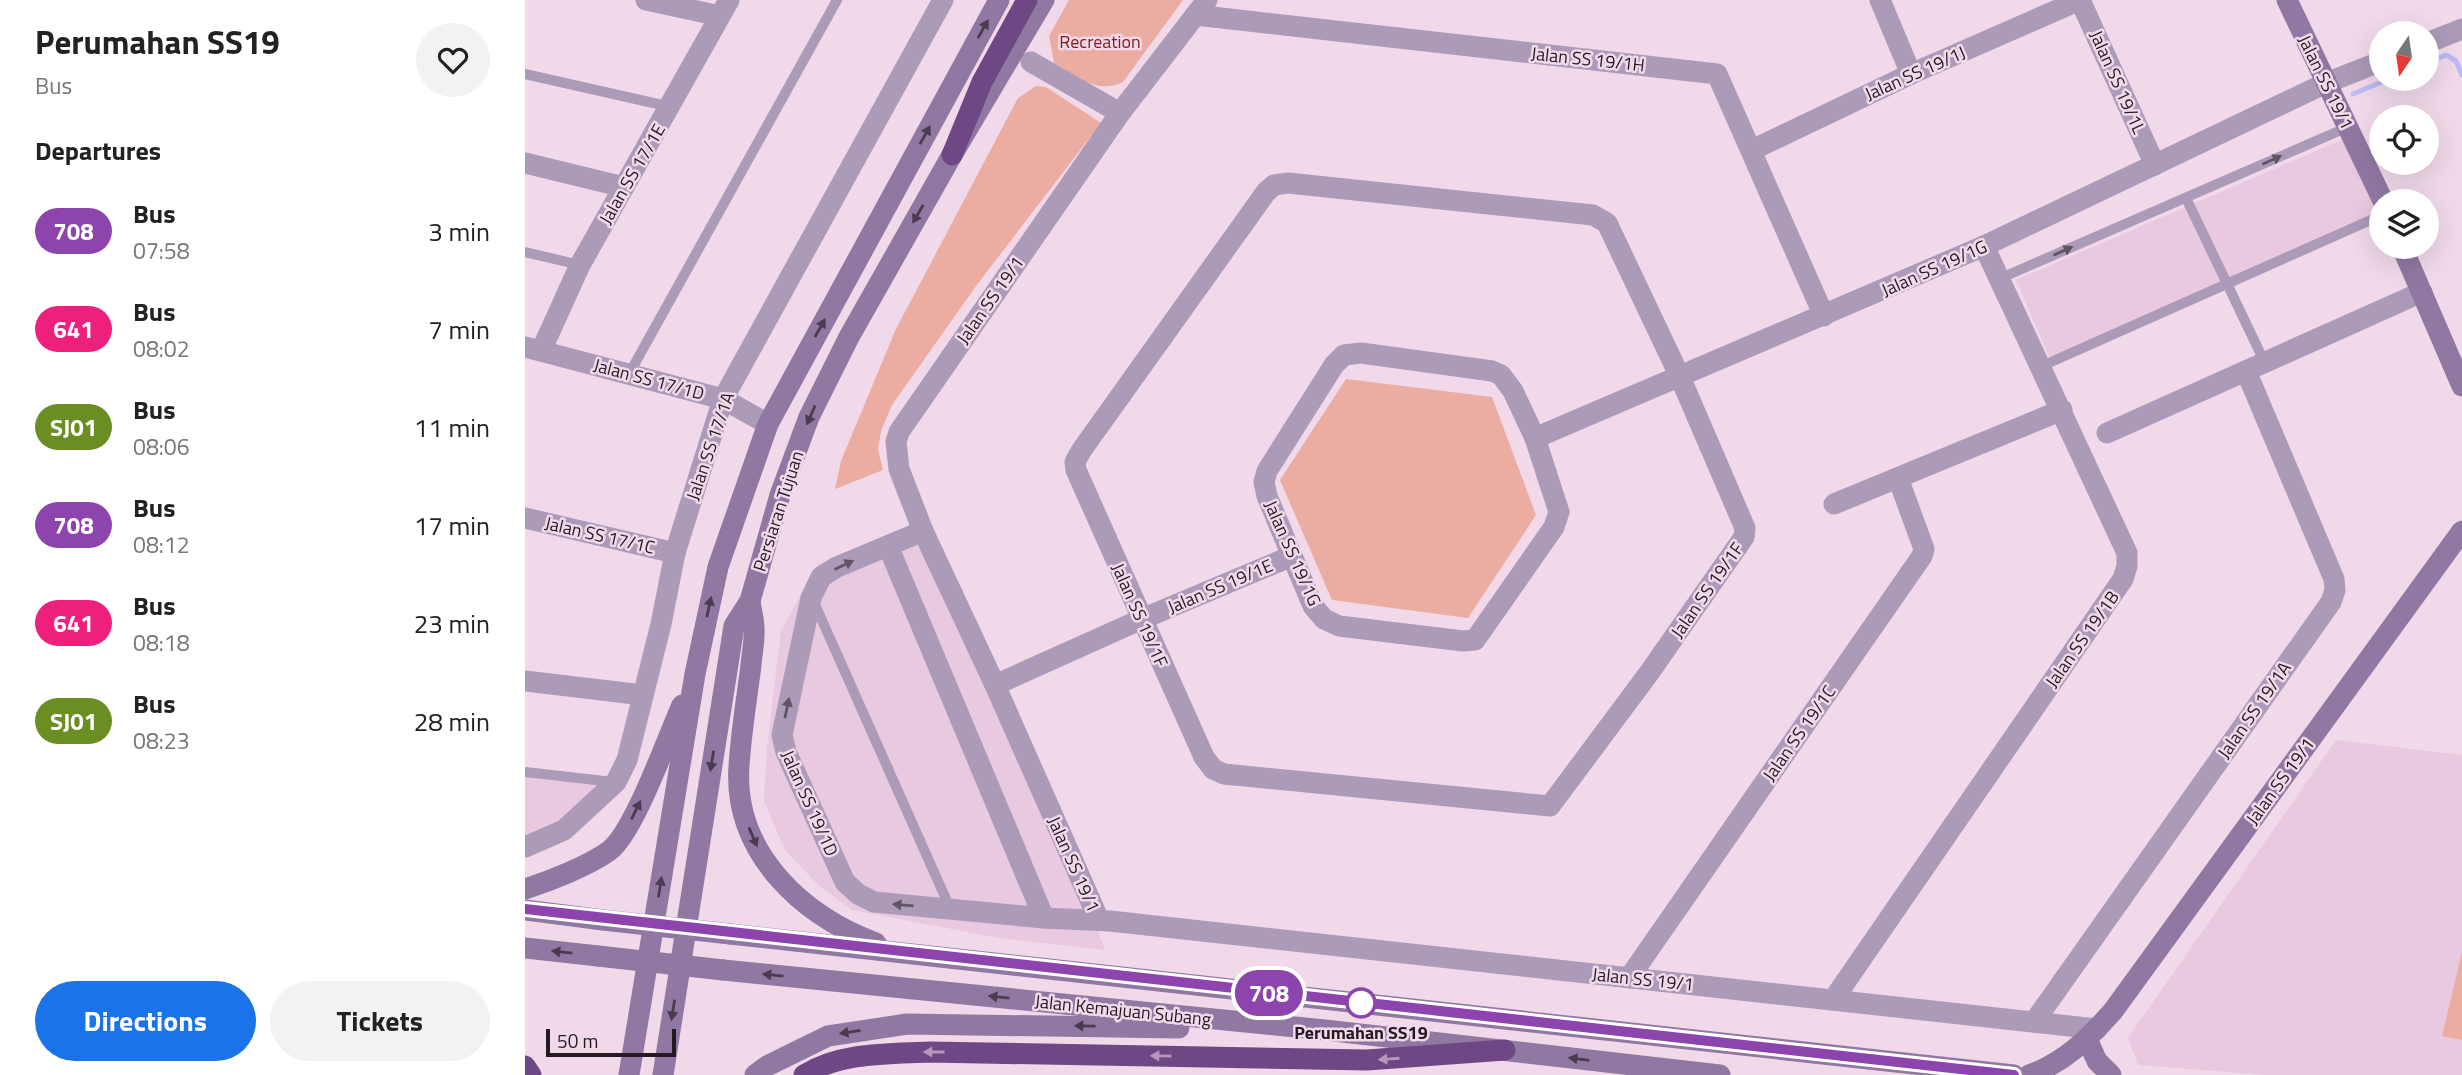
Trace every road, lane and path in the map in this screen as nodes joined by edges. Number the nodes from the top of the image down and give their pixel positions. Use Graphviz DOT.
graph roads {
  1 [pos="646,0"];
  2 [pos="837,0"];
  3 [pos="943,0"];
  4 [pos="999,0"];
  5 [pos="1027,0"];
  6 [pos="1044,0"];
  7 [pos="1880,0"];
  8 [pos="2080,0"];
  9 [pos="2287,0"];
  10 [pos="725,8"];
  11 [pos="1201,8"];
  12 [pos="2462,29"];
  13 [pos="2439,38"];
  14 [pos="1031,62"];
  15 [pos="2369,66"];
  16 [pos="525,74"];
  17 [pos="1911,74"];
  18 [pos="2326,83"];
  19 [pos="671,107"];
  20 [pos="1120,113"];
  21 [pos="2348,127"];
  22 [pos="1752,150"];
  23 [pos="952,155"];
  24 [pos="525,163"];
  25 [pos="2155,164"];
  26 [pos="624,187"];
  27 [pos="2376,189"];
  28 [pos="2186,198"];
  29 [pos="2369,221"];
  30 [pos="1984,246"];
  31 [pos="525,252"];
  32 [pos="2407,259"];
  33 [pos="580,265"];
  34 [pos="2001,278"];
  35 [pos="2227,284"];
  36 [pos="2422,292"];
  37 [pos="1824,316"];
  38 [pos="533,349"];
  39 [pos="2042,366"];
  40 [pos="2255,367"];
  41 [pos="629,374"];
  42 [pos="1680,377"];
  43 [pos="2462,386"];
  44 [pos="723,399"];
  45 [pos="2062,410"];
  46 [pos="768,424"];
  47 [pos="2107,433"];
  48 [pos="1535,438"];
  49 [pos="1898,478"];
  50 [pos="1834,505"];
  51 [pos="525,518"];
  52 [pos="923,531"];
  53 [pos="2462,531"];
  54 [pos="888,546"];
  55 [pos="675,553"];
  56 [pos="1292,556"];
  57 [pos="811,598"];
  58 [pos="750,601"];
  59 [pos="1142,619"];
  60 [pos="695,674"];
  61 [pos="525,681"];
  62 [pos="995,685"];
  63 [pos="643,695"];
  64 [pos="525,772"];
  65 [pos="616,782"];
  66 [pos="525,847"];
  67 [pos="525,889"];
  68 [pos="525,909"];
  69 [pos="951,909"];
  70 [pos="1044,918"];
  71 [pos="1099,920"];
  72 [pos="525,948"];
  73 [pos="899,952"];
  74 [pos="1629,978"];
  75 [pos="1833,1000"];
  76 [pos="2034,1022"];
  77 [pos="1325,1030"];
  78 [pos="2092,1034"];
  79 [pos="1506,1050"];
  80 [pos="629,1075"];
  81 [pos="663,1075"];
  82 [pos="755,1075"];
  83 [pos="804,1075"];
  84 [pos="1720,1075"];
  85 [pos="2014,1075"];
  86 [pos="2029,1075"];
  87 [pos="2111,1075"];
  1 -- 10 [label="street"];
  2 -- 41 [label="lane"];
  3 -- 44 [label="street, Jalan SS 17/1A"];
  46 -- 4 [label="main road, Persiaran Tujuan, one-way"];
  5 -- 23 [label="highway"];
  6 -- 23 [label="main road, Persiaran Tujuan"];
  7 -- 17 [label="street"];
  8 -- 17 [label="street, Jalan SS 19/1J"];
  8 -- 25 [label="street, Jalan SS 19/1L"];
  9 -- 18 [label="main road, Jalan SS 19/1"];
  10 -- 19 [label="street, Jalan SS 17/1E"];
  11 -- 20 [label="street, Jalan SS 19/1"];
  11 -- 22 [label="street, Jalan SS 19/1H"];
  12 -- 13 [label="street"];
  14 -- 20 [label="street"];
  15 -- 18 [label="street, Jalan SS 19/1G"];
  16 -- 19 [label="lane"];
  17 -- 22 [label="street, Jalan SS 19/1J"];
  18 -- 21 [label="main road, Jalan SS 19/1"];
  18 -- 25 [label="street, Jalan SS 19/1G"];
  19 -- 26 [label="street, Jalan SS 17/1E"];
  20 -- 52 [label="street, Jalan SS 19/1"];
  21 -- 27 [label="main road, Jalan SS 19/1"];
  28 -- 21 [label="lane, one-way"];
  22 -- 37 [label="street, Jalan SS 19/1H"];
  23 -- 58 [label="main road, Persiaran Tujuan, one-way"];
  24 -- 26 [label="street"];
  25 -- 30 [label="street, Jalan SS 19/1G"];
  26 -- 33 [label="street, Jalan SS 17/1E"];
  34 -- 28 [label="lane, one-way"];
  28 -- 35 [label="lane"];
  29 -- 35 [label="lane"];
  30 -- 34 [label="street, Jalan SS 19/1B"];
  30 -- 37 [label="street, Jalan SS 19/1G"];
  31 -- 33 [label="lane"];
  32 -- 36 [label="main road"];
  33 -- 38 [label="street, Jalan SS 17/1E"];
  34 -- 39 [label="street, Jalan SS 19/1B"];
  35 -- 39 [label="lane"];
  35 -- 40 [label="lane"];
  36 -- 40 [label="street"];
  36 -- 43 [label="main road"];
  37 -- 42 [label="street, Jalan SS 19/1G"];
  38 -- 41 [label="street, Jalan SS 17/1D"];
  39 -- 45 [label="street, Jalan SS 19/1B"];
  40 -- 47 [label="street"];
  40 -- 76 [label="street, Jalan SS 19/1A"];
  41 -- 44 [label="street, Jalan SS 17/1D"];
  42 -- 48 [label="street, Jalan SS 19/1G"];
  42 -- 59 [label="street, Jalan SS 19/1F"];
  42 -- 59 [label="street, Jalan SS 19/1F"];
  44 -- 46 [label="street, Jalan SS 17/1D"];
  44 -- 55 [label="street, Jalan SS 17/1A"];
  45 -- 49 [label="street"];
  45 -- 75 [label="street, Jalan SS 19/1B"];
  60 -- 46 [label="main road, Persiaran Tujuan, one-way"];
  48 -- 56 [label="street, Jalan SS 19/1G"];
  48 -- 56 [label="street, Jalan SS 19/1G"];
  49 -- 50 [label="street"];
  49 -- 74 [label="street, Jalan SS 19/1C"];
  51 -- 55 [label="street, Jalan SS 17/1C"];
  52 -- 54 [label="street, Jalan SS 19/1D"];
  52 -- 62 [label="street, Jalan SS 19/1"];
  53 -- 78 [label="main road, Jalan SS 19/1"];
  57 -- 54 [label="street, Jalan SS 19/1D, one-way"];
  54 -- 70 [label="street"];
  55 -- 63 [label="street, Jalan SS 17/1A"];
  56 -- 59 [label="street, Jalan SS 19/1E"];
  57 -- 69 [label="lane"];
  69 -- 57 [label="street, Jalan SS 19/1D, one-way"];
  58 -- 73 [label="main road, one-way"];
  58 -- 81 [label="main road, Persiaran Tujuan, one-way"];
  59 -- 62 [label="street, Jalan SS 19/1E"];
  67 -- 60 [label="main road, one-way"];
  80 -- 60 [label="main road, Persiaran Tujuan, one-way"];
  61 -- 63 [label="street"];
  62 -- 71 [label="street, Jalan SS 19/1"];
  63 -- 65 [label="street, Jalan SS 17/1A"];
  64 -- 65 [label="lane"];
  65 -- 66 [label="street, Jalan SS 17/1A"];
  68 -- 73 [label="main road, Jalan Kemajuan Subang, bridge"];
  69 -- 70 [label="street, Jalan SS 19/1D"];
  70 -- 71 [label="street, Jalan SS 19/1D"];
  71 -- 74 [label="street, Jalan SS 19/1"];
  77 -- 72 [label="main road, Jalan Kemajuan Subang, one-way, bridge"];
  73 -- 85 [label="main road, Jalan Kemajuan Subang"];
  74 -- 75 [label="street, Jalan SS 19/1"];
  75 -- 76 [label="street, Jalan SS 19/1"];
  76 -- 78 [label="street, Jalan SS 19/1"];
  77 -- 79 [label="main road, Jalan Kemajuan Subang"];
  77 -- 82 [label="main road, one-way"];
  78 -- 86 [label="main road, Jalan SS 19/1"];
  78 -- 87 [label="main road"];
  79 -- 83 [label="highway, one-way"];
  84 -- 79 [label="main road, Jalan Kemajuan Subang, one-way"];
}
